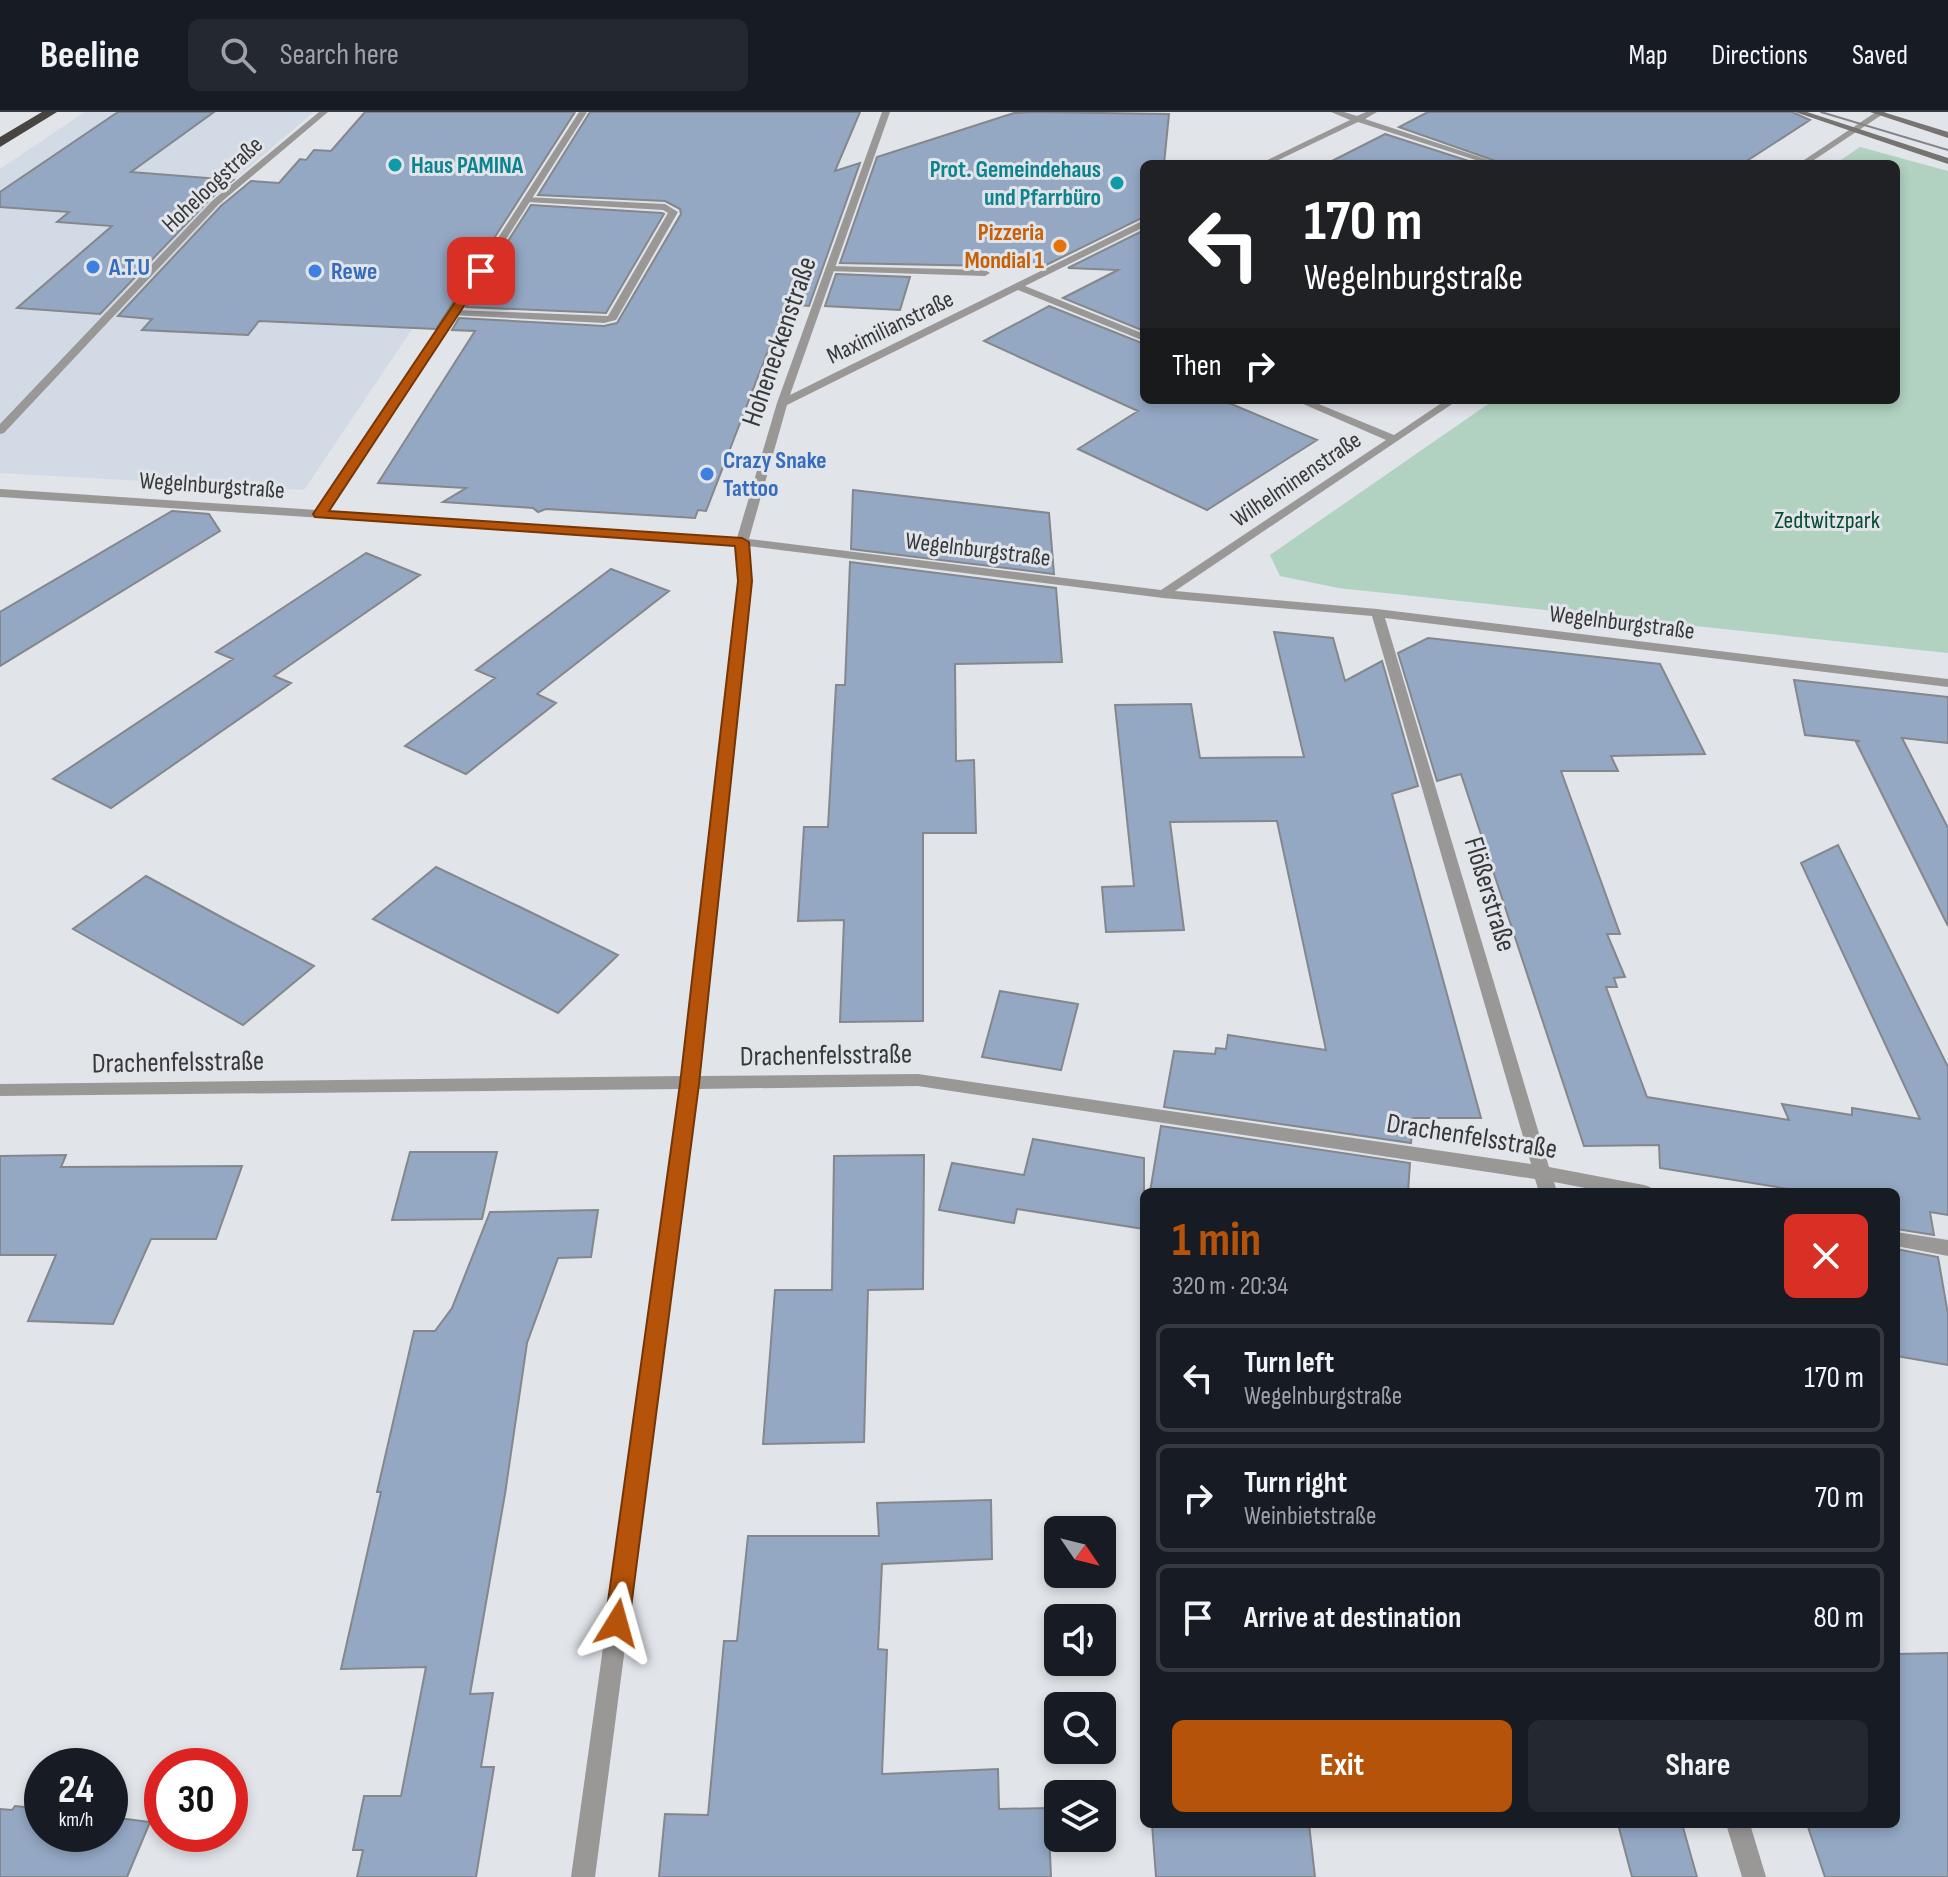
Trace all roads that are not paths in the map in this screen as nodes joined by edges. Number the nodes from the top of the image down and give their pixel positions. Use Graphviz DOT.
graph roads {
  1 [pos="23,112"];
  2 [pos="51,112"];
  3 [pos="324,112"];
  4 [pos="583,112"];
  5 [pos="886,112"];
  6 [pos="1335,112"];
  7 [pos="1373,112"];
  8 [pos="1799,112"];
  9 [pos="1879,113"];
  10 [pos="1358,120"];
  11 [pos="1855,128"];
  12 [pos="0,129"];
  13 [pos="1948,135"];
  14 [pos="0,143"];
  15 [pos="1272,160"];
  16 [pos="1484,160"];
  17 [pos="1808,160"];
  18 [pos="1948,161"];
  19 [pos="528,199"];
  20 [pos="1140,225"];
  21 [pos="830,269"];
  22 [pos="985,273"];
  23 [pos="1017,286"];
  24 [pos="454,313"];
  25 [pos="1140,336"];
  26 [pos="782,403"];
  27 [pos="1309,404"];
  28 [pos="1447,404"];
  29 [pos="0,431"];
  30 [pos="1395,439"];
  31 [pos="0,493"];
  32 [pos="320,514"];
  33 [pos="742,542"];
  34 [pos="1163,594"];
  35 [pos="1377,613"];
  36 [pos="1948,683"];
  37 [pos="690,1084"];
  38 [pos="0,1090"];
  39 [pos="1543,1173"];
  40 [pos="1547,1188"];
  41 [pos="1623,1188"];
  42 [pos="1900,1240"];
  43 [pos="1948,1248"];
  44 [pos="1739,1828"];
  45 [pos="583,1877"];
  46 [pos="1754,1877"];
  1 -- 12 [label="highway"];
  2 -- 14 [label="highway"];
  3 -- 29 [label="street, Hoheloogstraße"];
  4 -- 19 [label="street"];
  5 -- 21 [label="street, Hoheneckenstraße"];
  6 -- 10 [label="street"];
  7 -- 10 [label="street"];
  8 -- 11 [label="street"];
  9 -- 11 [label="street"];
  9 -- 13 [label="street"];
  10 -- 15 [label="street"];
  10 -- 16 [label="street"];
  11 -- 17 [label="street"];
  11 -- 18 [label="street"];
  19 -- 24 [label="street"];
  19 -- 24 [label="street"];
  20 -- 23 [label="street, Maximilianstraße"];
  21 -- 22 [label="street"];
  21 -- 26 [label="street, Hoheneckenstraße"];
  23 -- 25 [label="street"];
  23 -- 26 [label="street, Maximilianstraße"];
  24 -- 32 [label="street"];
  26 -- 33 [label="street, Hoheneckenstraße"];
  27 -- 30 [label="street"];
  28 -- 30 [label="street, Wilhelminenstraße"];
  30 -- 34 [label="street, Wilhelminenstraße"];
  31 -- 32 [label="street, Wegelnburgstraße"];
  32 -- 33 [label="street, Wegelnburgstraße"];
  33 -- 34 [label="street, Wegelnburgstraße"];
  33 -- 37 [label="street, Hoheneckenstraße"];
  34 -- 35 [label="street, Wegelnburgstraße"];
  35 -- 36 [label="street, Wegelnburgstraße"];
  35 -- 39 [label="street, Flößerstraße"];
  37 -- 38 [label="street, Drachenfelsstraße"];
  37 -- 39 [label="street, Drachenfelsstraße"];
  37 -- 45 [label="street, Hoheneckenstraße"];
  39 -- 40 [label="street, Flößerstraße"];
  39 -- 41 [label="street, Drachenfelsstraße"];
  42 -- 43 [label="street"];
  44 -- 46 [label="street"];
}
